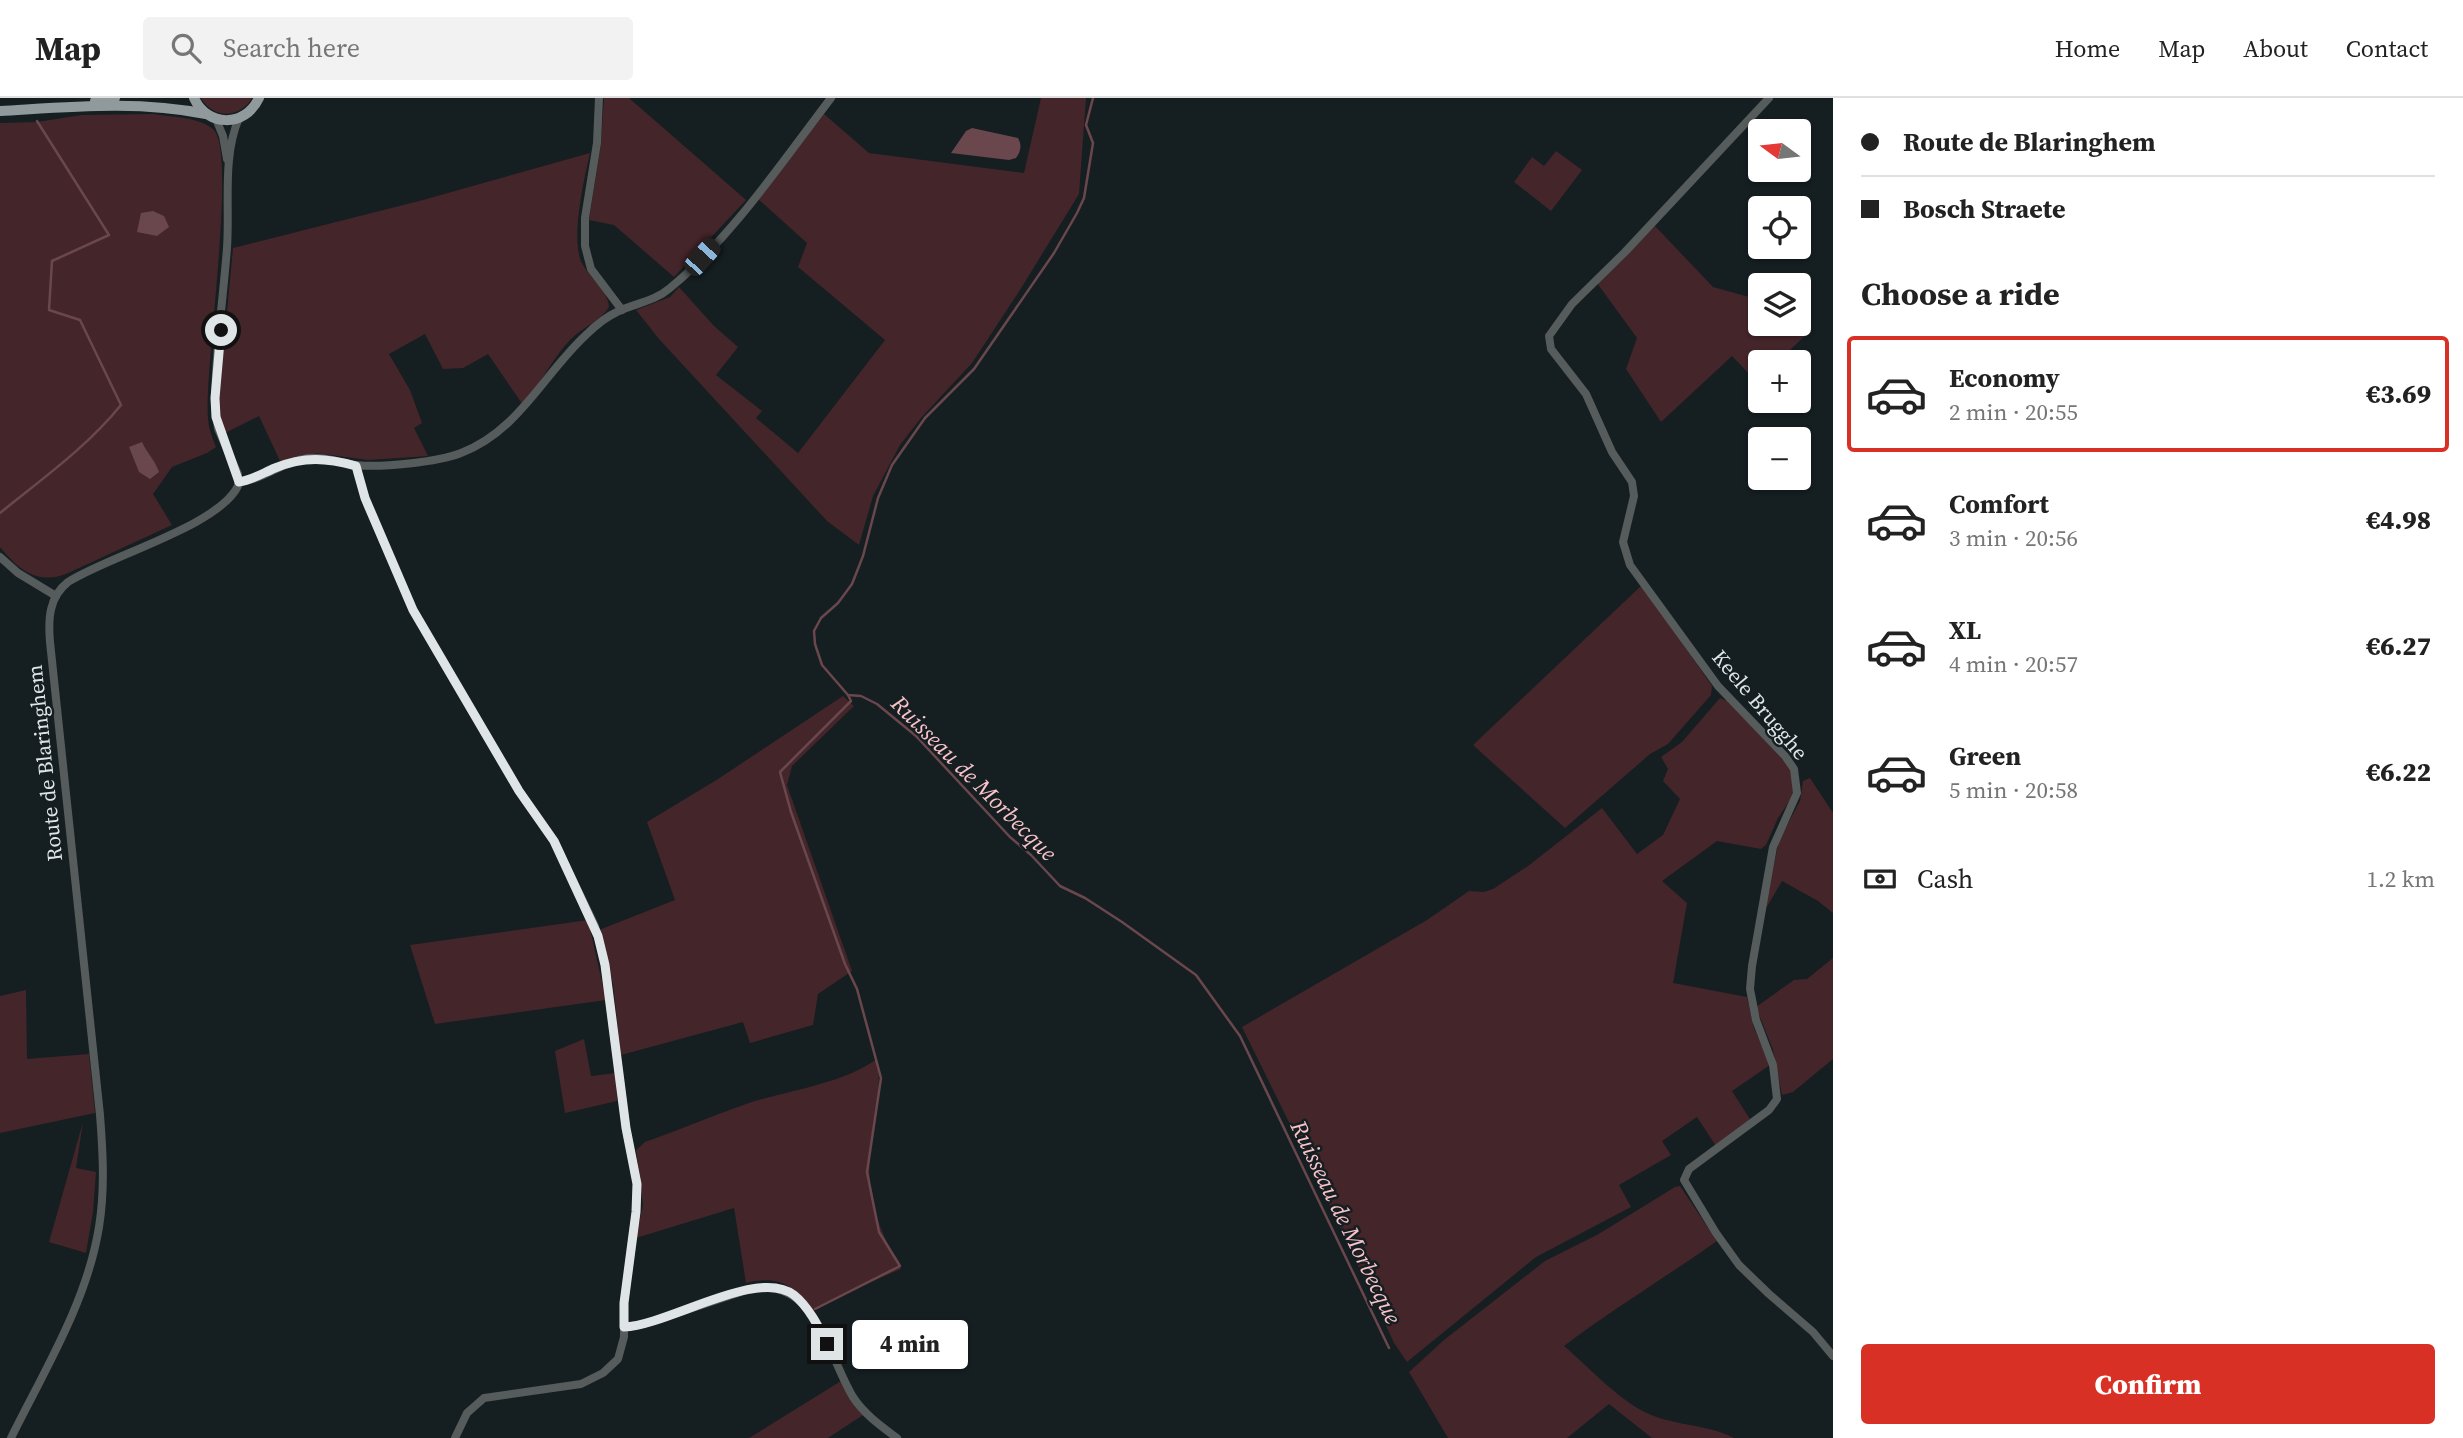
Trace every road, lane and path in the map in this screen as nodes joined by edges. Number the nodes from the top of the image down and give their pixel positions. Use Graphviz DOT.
graph roads {
  1 [pos="115,98"];
  2 [pos="194,98"];
  3 [pos="259,98"];
  4 [pos="599,98"];
  5 [pos="831,98"];
  6 [pos="1769,98"];
  7 [pos="77,105"];
  8 [pos="0,111"];
  9 [pos="211,117"];
  10 [pos="239,118"];
  11 [pos="229,176"];
  12 [pos="622,310"];
  13 [pos="356,466"];
  14 [pos="239,482"];
  15 [pos="0,557"];
  16 [pos="56,596"];
  17 [pos="624,1327"];
  18 [pos="1833,1356"];
  19 [pos="11,1438"];
  20 [pos="455,1438"];
  21 [pos="897,1438"];
  1 -- 7 [label="main road"];
  2 -- 9 [label="main road"];
  3 -- 10 [label="main road"];
  4 -- 12 [label="street"];
  5 -- 12 [label="street"];
  6 -- 18 [label="street, Keele Brugghe"];
  7 -- 8 [label="main road"];
  7 -- 9 [label="main road"];
  9 -- 10 [label="main road"];
  9 -- 11 [label="street"];
  10 -- 11 [label="street"];
  11 -- 14 [label="street"];
  12 -- 13 [label="street"];
  13 -- 14 [label="street"];
  13 -- 17 [label="street"];
  14 -- 16 [label="street"];
  15 -- 16 [label="street"];
  16 -- 19 [label="street, Route de Blaringhem"];
  17 -- 20 [label="street"];
  17 -- 21 [label="street"];
}
